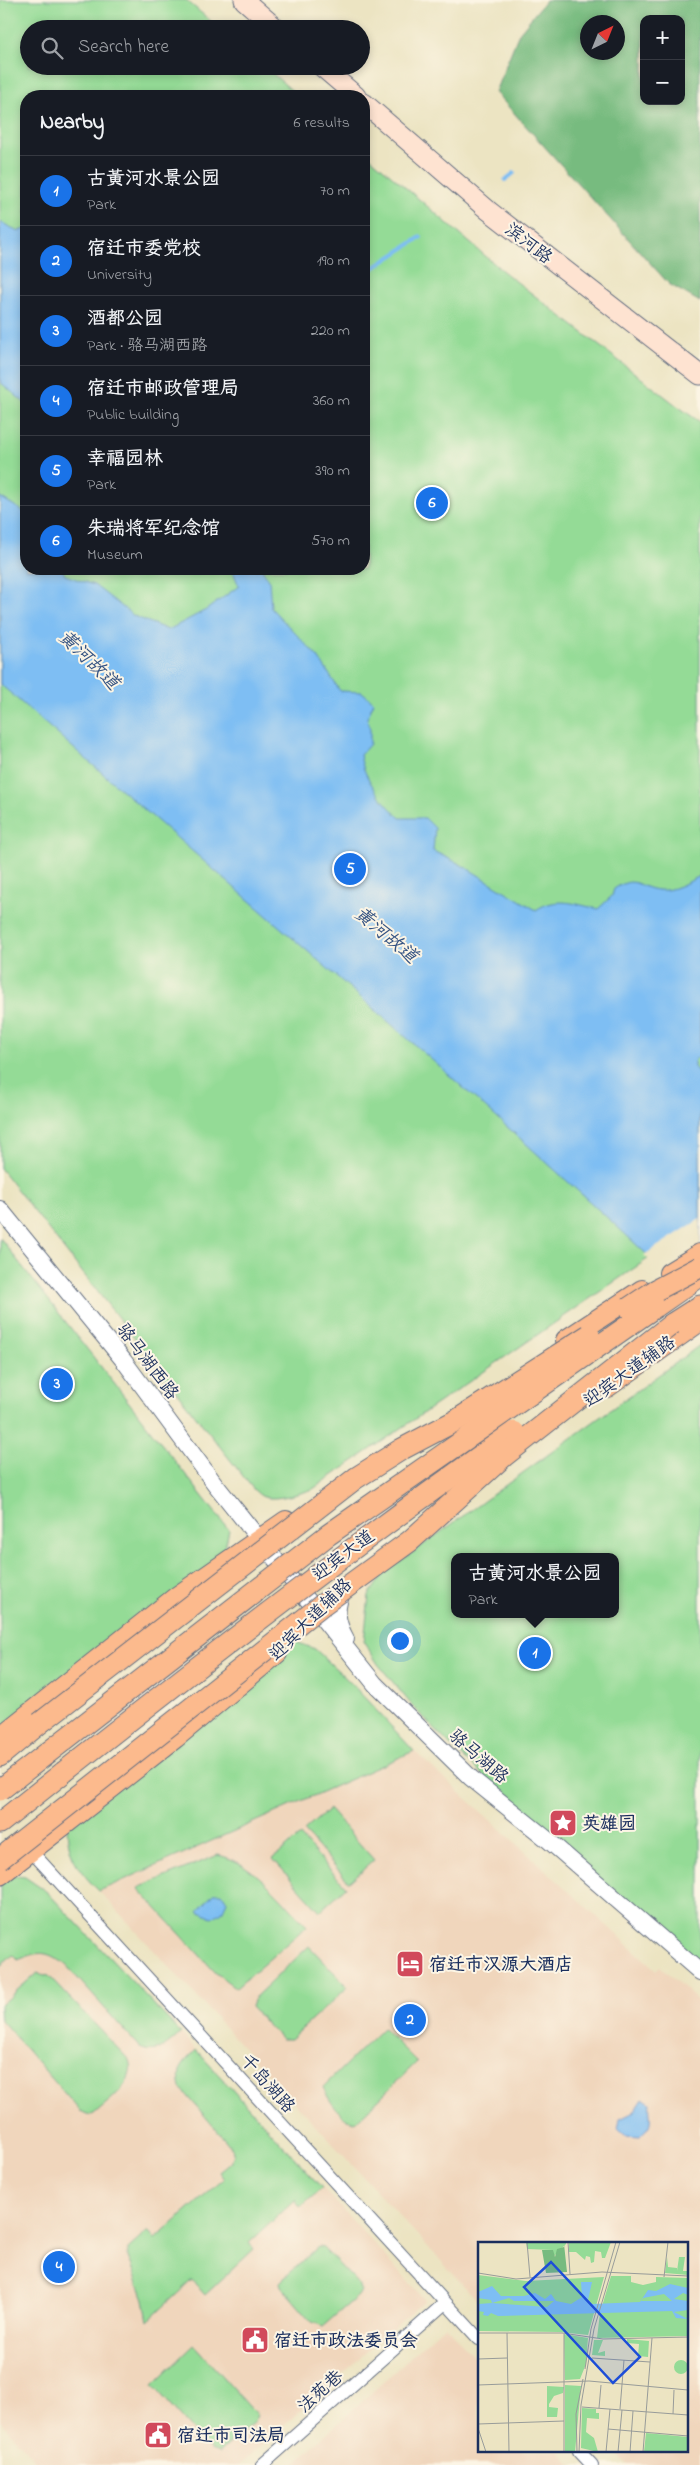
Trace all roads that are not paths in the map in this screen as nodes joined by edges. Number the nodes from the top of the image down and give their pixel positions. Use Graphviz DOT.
graph roads {
  1 [pos="244,0"];
  2 [pos="267,20"];
  3 [pos="332,75"];
  4 [pos="349,90"];
  5 [pos="370,108"];
  6 [pos="700,375"];
  7 [pos="0,1209"];
  8 [pos="700,1254"];
  9 [pos="700,1267"];
  10 [pos="700,1276"];
  11 [pos="700,1306"];
  12 [pos="700,1321"];
  13 [pos="676,1329"];
  14 [pos="260,1539"];
  15 [pos="349,1581"];
  16 [pos="317,1613"];
  17 [pos="0,1737"];
  18 [pos="0,1756"];
  19 [pos="471,1778"];
  20 [pos="0,1790"];
  21 [pos="0,1823"];
  22 [pos="31,1851"];
  23 [pos="0,1859"];
  24 [pos="0,1875"];
  25 [pos="700,1972"];
  26 [pos="445,2303"];
  27 [pos="478,2339"];
  28 [pos="581,2452"];
  29 [pos="262,2465"];
  30 [pos="592,2465"];
  1 -- 2 [label="main road"];
  3 -- 4 [label="main road"];
  5 -- 6 [label="main road, 滨河路"];
  7 -- 14 [label="street, 骆马湖西路"];
  8 -- 14 [label="main road"];
  9 -- 18 [label="highway, bridge"];
  10 -- 20 [label="highway, 迎宾大道, bridge"];
  11 -- 13 [label="highway, 迎宾大道"];
  12 -- 13 [label="main road, 迎宾大道辅路"];
  13 -- 15 [label="main road, 迎宾大道辅路"];
  13 -- 21 [label="highway, 迎宾大道, bridge"];
  13 -- 23 [label="highway, bridge"];
  14 -- 16 [label="street, 骆马湖路"];
  14 -- 17 [label="main road"];
  15 -- 16 [label="main road, 迎宾大道辅路"];
  15 -- 19 [label="street"];
  16 -- 19 [label="street, 骆马湖路"];
  16 -- 22 [label="main road, 迎宾大道辅路"];
  19 -- 25 [label="street, 骆马湖路"];
  22 -- 24 [label="main road, 迎宾大道辅路"];
  22 -- 26 [label="street, 千岛湖路"];
  26 -- 27 [label="street, 千岛湖路"];
  26 -- 29 [label="street, 法苑巷"];
  28 -- 30 [label="street"];
}
